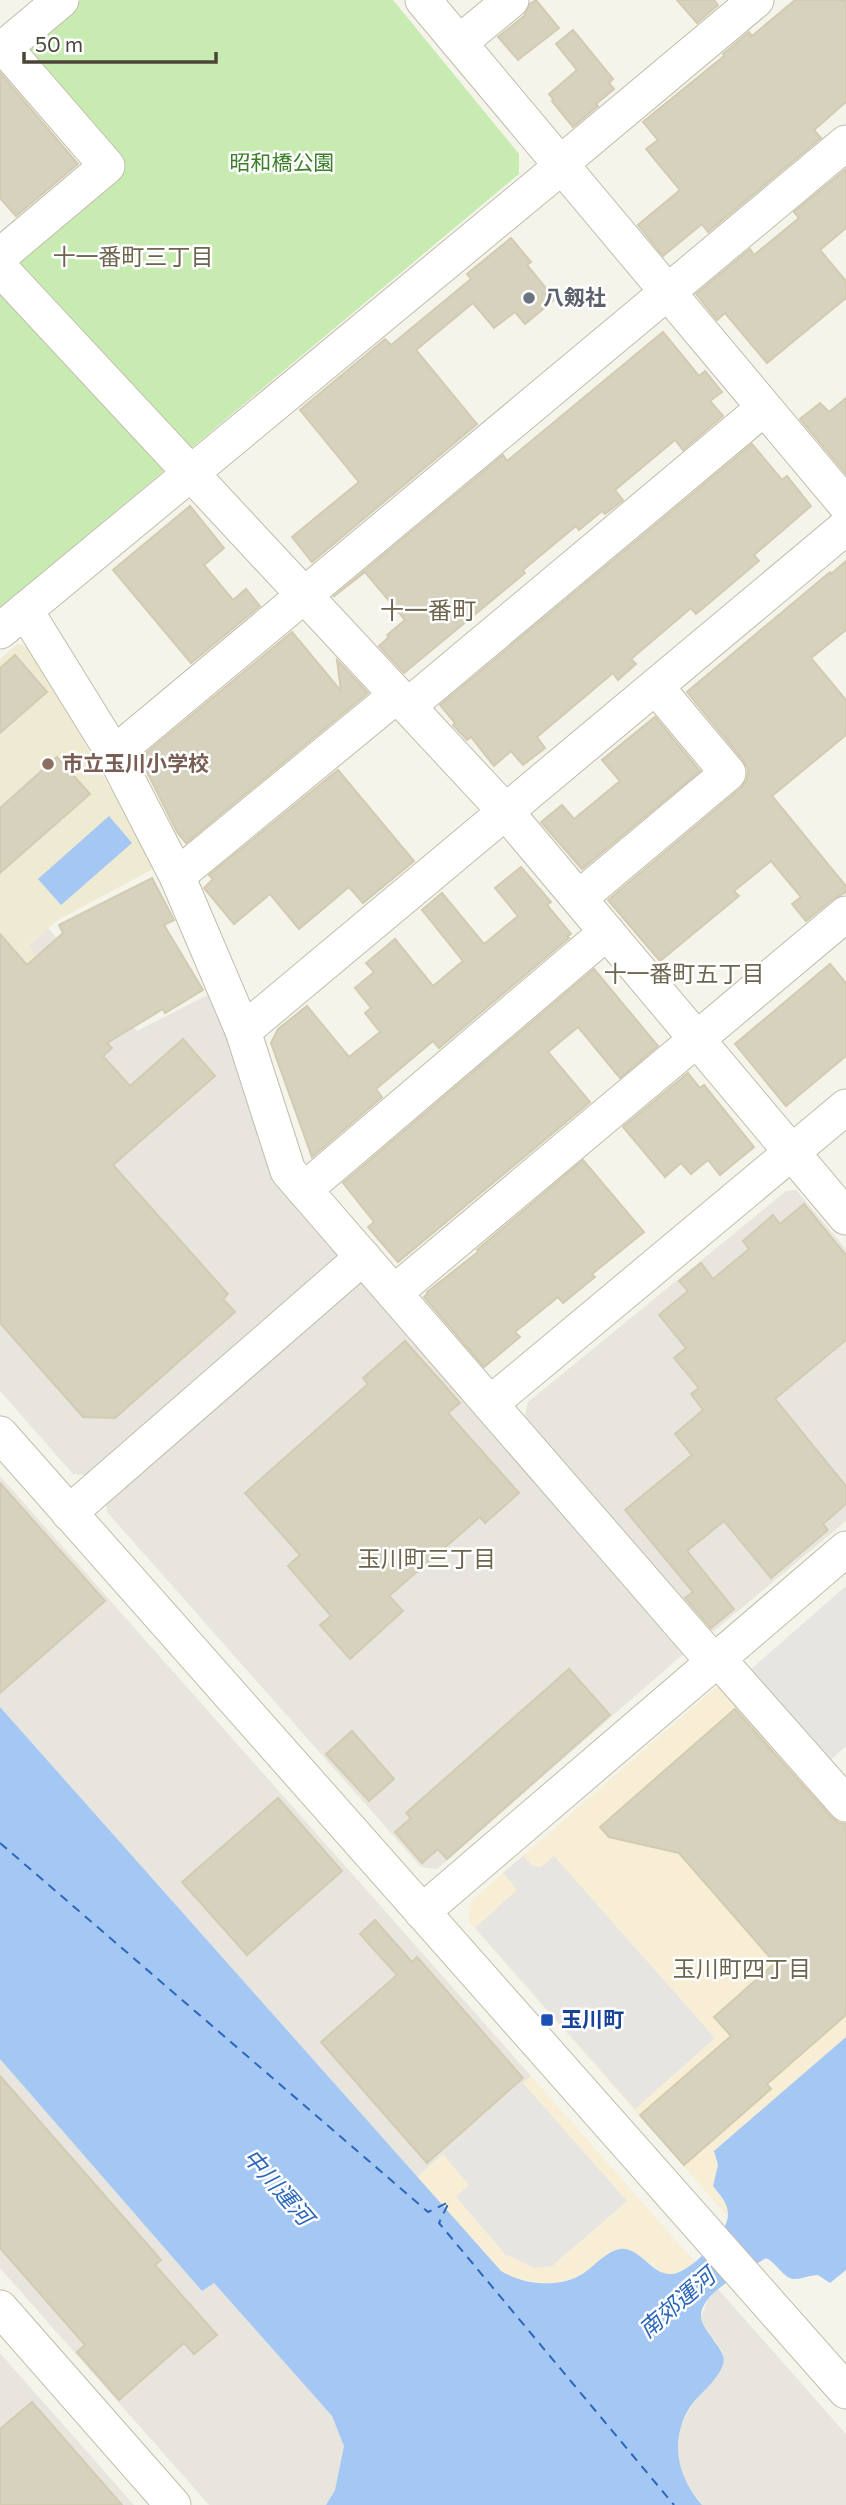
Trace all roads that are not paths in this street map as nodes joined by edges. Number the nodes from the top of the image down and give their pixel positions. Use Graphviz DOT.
graph roads {
  1 [pos="61,0"];
  2 [pos="423,0"];
  3 [pos="511,0"];
  4 [pos="756,0"];
  5 [pos="459,43"];
  6 [pos="2,49"];
  7 [pos="846,143"];
  8 [pos="561,165"];
  9 [pos="0,256"];
  10 [pos="0,268"];
  11 [pos="668,292"];
  12 [pos="764,408"];
  13 [pos="191,472"];
  14 [pos="846,505"];
  15 [pos="846,527"];
  16 [pos="305,594"];
  17 [pos="12,620"];
  18 [pos="656,687"];
  19 [pos="403,700"];
  20 [pos="114,754"];
  21 [pos="506,811"];
  22 [pos="177,876"];
  23 [pos="579,898"];
  24 [pos="846,914"];
  25 [pos="607,932"];
  26 [pos="243,1031"];
  27 [pos="697,1039"];
  28 [pos="846,1107"];
  29 [pos="792,1152"];
  30 [pos="304,1190"];
  31 [pos="846,1217"];
  32 [pos="363,1257"];
  33 [pos="394,1293"];
  34 [pos="490,1404"];
  35 [pos="0,1434"];
  36 [pos="69,1513"];
  37 [pos="846,1549"];
  38 [pos="715,1659"];
  39 [pos="846,1804"];
  40 [pos="422,1912"];
  41 [pos="0,2308"];
  42 [pos="846,2391"];
  43 [pos="173,2505"];
  1 -- 6 [label="street"];
  2 -- 5 [label="street"];
  3 -- 5 [label="street"];
  4 -- 8 [label="street"];
  5 -- 8 [label="street"];
  6 -- 9 [label="street"];
  7 -- 11 [label="street"];
  8 -- 11 [label="street"];
  8 -- 13 [label="street"];
  10 -- 13 [label="street"];
  11 -- 12 [label="street"];
  11 -- 16 [label="street"];
  12 -- 14 [label="street"];
  12 -- 19 [label="street"];
  13 -- 16 [label="street"];
  13 -- 17 [label="street"];
  15 -- 18 [label="street"];
  16 -- 19 [label="street"];
  16 -- 20 [label="street"];
  17 -- 20 [label="street"];
  18 -- 21 [label="street"];
  18 -- 23 [label="street"];
  19 -- 21 [label="street"];
  19 -- 22 [label="street"];
  20 -- 22 [label="street"];
  21 -- 23 [label="street"];
  21 -- 26 [label="street"];
  22 -- 26 [label="street"];
  23 -- 25 [label="street"];
  24 -- 27 [label="street"];
  25 -- 27 [label="street"];
  25 -- 30 [label="street"];
  26 -- 30 [label="street"];
  27 -- 29 [label="street"];
  27 -- 33 [label="street"];
  28 -- 29 [label="street"];
  29 -- 31 [label="street"];
  29 -- 34 [label="street"];
  30 -- 32 [label="street"];
  32 -- 33 [label="street"];
  32 -- 36 [label="street"];
  33 -- 34 [label="street"];
  34 -- 38 [label="street"];
  35 -- 36 [label="street"];
  36 -- 40 [label="street"];
  37 -- 38 [label="street"];
  38 -- 39 [label="street"];
  38 -- 40 [label="street"];
  40 -- 42 [label="street"];
  41 -- 43 [label="street"];
}
